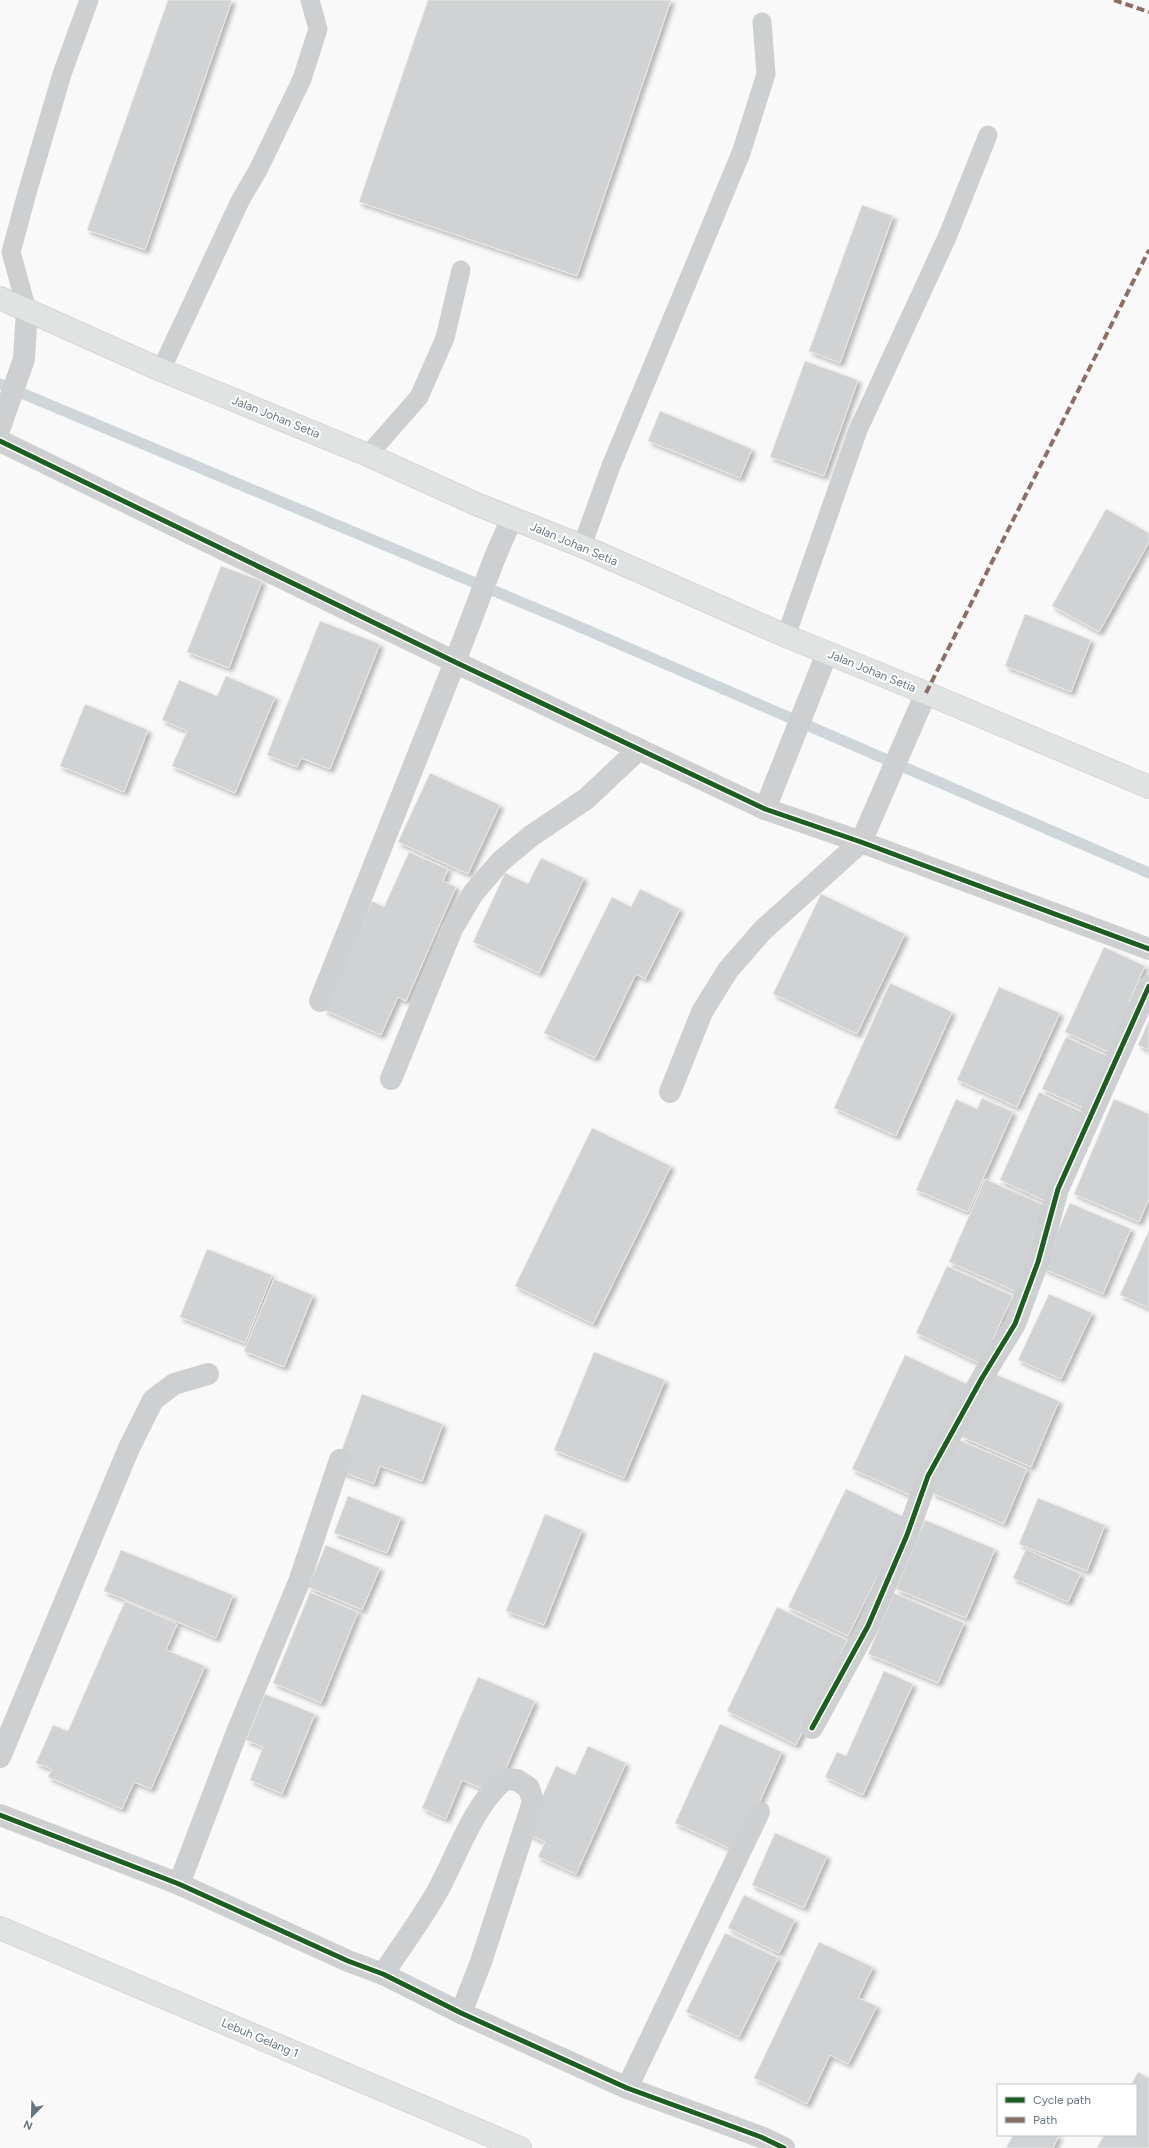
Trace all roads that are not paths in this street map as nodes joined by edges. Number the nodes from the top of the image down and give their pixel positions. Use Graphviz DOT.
graph roads {
  1 [pos="90,0"];
  2 [pos="310,0"];
  3 [pos="762,22"];
  4 [pos="988,135"];
  5 [pos="461,270"];
  6 [pos="0,298"];
  7 [pos="27,310"];
  8 [pos="161,370"];
  9 [pos="2,422"];
  10 [pos="0,441"];
  11 [pos="368,455"];
  12 [pos="512,518"];
  13 [pos="582,546"];
  14 [pos="786,636"];
  15 [pos="827,653"];
  16 [pos="455,662"];
  17 [pos="926,693"];
  18 [pos="639,749"];
  19 [pos="1149,787"];
  20 [pos="765,809"];
  21 [pos="861,842"];
  22 [pos="1149,949"];
  23 [pos="1149,986"];
  24 [pos="320,1001"];
  25 [pos="391,1079"];
  26 [pos="670,1092"];
  27 [pos="208,1374"];
  28 [pos="340,1460"];
  29 [pos="812,1728"];
  30 [pos="0,1757"];
  31 [pos="760,1812"];
  32 [pos="0,1815"];
  33 [pos="179,1884"];
  34 [pos="0,1928"];
  35 [pos="383,1974"];
  36 [pos="461,2013"];
  37 [pos="627,2088"];
  38 [pos="520,2148"];
  39 [pos="784,2148"];
  1 -- 7 [label="lane"];
  2 -- 8 [label="lane"];
  3 -- 13 [label="lane"];
  4 -- 14 [label="lane"];
  5 -- 11 [label="lane"];
  6 -- 7 [label="main road, Jalan Johan Setia"];
  7 -- 8 [label="main road, Jalan Johan Setia"];
  7 -- 9 [label="street"];
  8 -- 11 [label="main road, Jalan Johan Setia"];
  10 -- 16 [label="street"];
  11 -- 12 [label="main road, Jalan Johan Setia"];
  12 -- 13 [label="main road, Jalan Johan Setia"];
  12 -- 16 [label="street"];
  13 -- 14 [label="main road, Jalan Johan Setia"];
  14 -- 15 [label="main road, Jalan Johan Setia"];
  15 -- 17 [label="main road, Jalan Johan Setia"];
  15 -- 20 [label="street"];
  16 -- 18 [label="street"];
  16 -- 24 [label="street"];
  17 -- 19 [label="main road, Jalan Johan Setia"];
  17 -- 21 [label="street"];
  18 -- 20 [label="street"];
  18 -- 25 [label="street"];
  20 -- 21 [label="street"];
  21 -- 22 [label="street"];
  21 -- 26 [label="street"];
  23 -- 29 [label="street"];
  27 -- 30 [label="street"];
  28 -- 33 [label="street"];
  31 -- 37 [label="street"];
  32 -- 33 [label="street"];
  33 -- 35 [label="street"];
  34 -- 38 [label="main road, Lebuh Gelang 1"];
  35 -- 36 [label="street"];
  35 -- 36 [label="street"];
  36 -- 37 [label="street"];
  37 -- 39 [label="street"];
}
